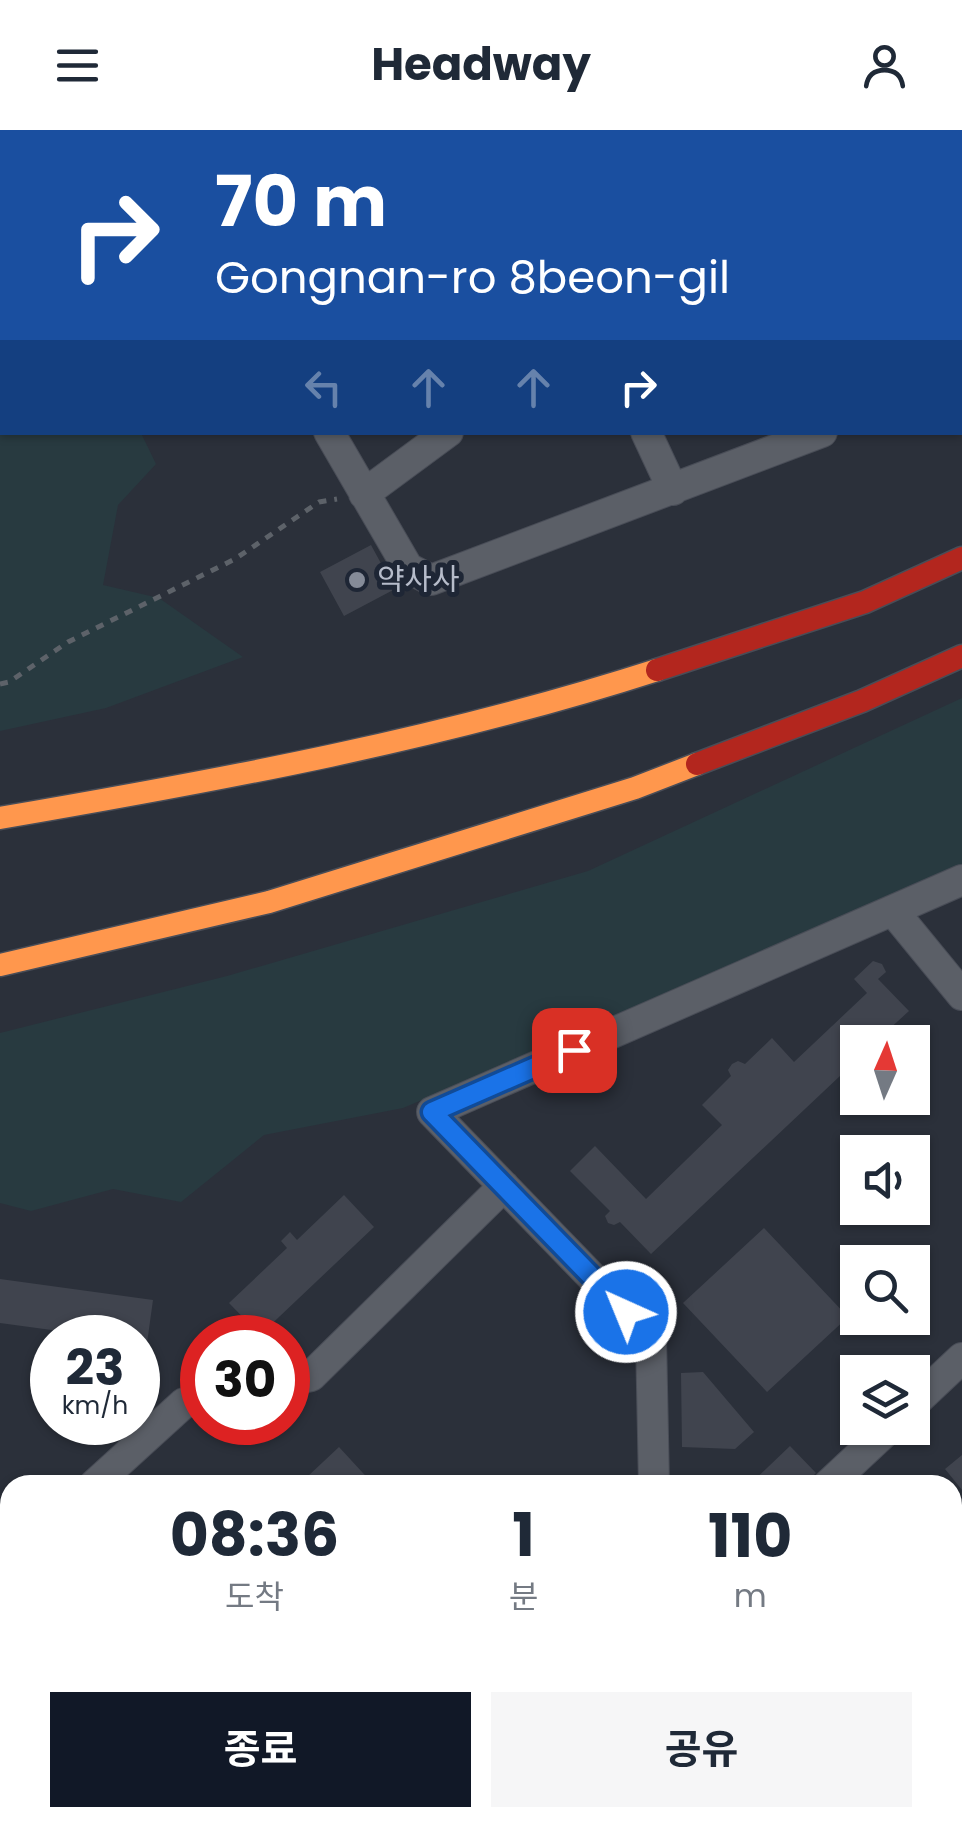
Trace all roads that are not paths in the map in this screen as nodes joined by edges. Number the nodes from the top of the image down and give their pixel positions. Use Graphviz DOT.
graph roads {
  1 [pos="331,435"];
  2 [pos="444,435"];
  3 [pos="647,435"];
  4 [pos="814,435"];
  5 [pos="673,490"];
  6 [pos="364,494"];
  7 [pos="962,558"];
  8 [pos="962,656"];
  9 [pos="0,818"];
  10 [pos="962,880"];
  11 [pos="894,912"];
  12 [pos="0,965"];
  13 [pos="962,995"];
  14 [pos="504,1186"];
  15 [pos="962,1358"];
  16 [pos="310,1376"];
  17 [pos="930,1388"];
  18 [pos="180,1408"];
  19 [pos="871,1445"];
  20 [pos="105,1475"];
  21 [pos="654,1475"];
  22 [pos="839,1475"];
  1 -- 6 [label="street"];
  2 -- 6 [label="street"];
  3 -- 5 [label="street"];
  4 -- 5 [label="street"];
  5 -- 6 [label="street"];
  7 -- 9 [label="main road"];
  8 -- 12 [label="main road"];
  10 -- 11 [label="street"];
  11 -- 13 [label="street"];
  11 -- 14 [label="street"];
  14 -- 16 [label="street"];
  14 -- 21 [label="street"];
  15 -- 17 [label="street"];
  18 -- 20 [label="street"];
  19 -- 22 [label="street"];
}
